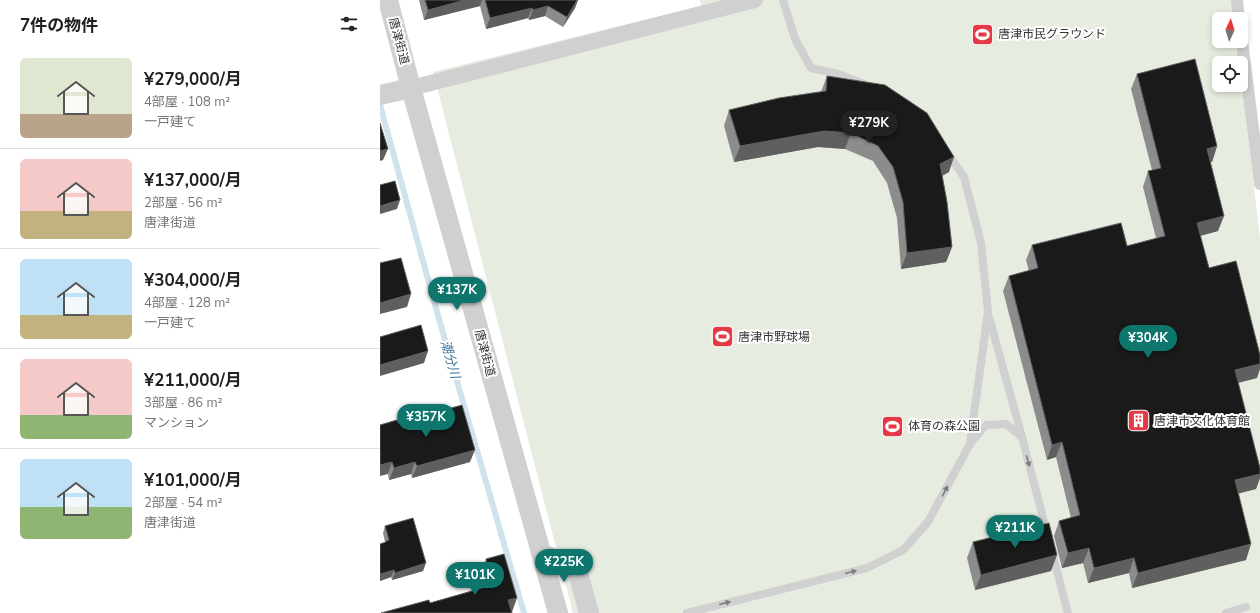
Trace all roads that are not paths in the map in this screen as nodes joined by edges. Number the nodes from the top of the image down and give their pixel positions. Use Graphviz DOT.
graph roads {
  1 [pos="388,0"];
  2 [pos="755,0"];
  3 [pos="783,0"];
  4 [pos="1237,0"];
  5 [pos="1238,12"];
  6 [pos="1243,48"];
  7 [pos="411,88"];
  8 [pos="875,89"];
  9 [pos="383,94"];
  10 [pos="942,146"];
  11 [pos="1260,184"];
  12 [pos="988,312"];
  13 [pos="1022,437"];
  14 [pos="970,444"];
  15 [pos="541,553"];
  16 [pos="1246,607"];
  17 [pos="558,613"];
  18 [pos="589,613"];
  19 [pos="687,613"];
  20 [pos="1068,613"];
  21 [pos="1226,613"];
  1 -- 7 [label="street, 唐津街道"];
  2 -- 7 [label="street"];
  3 -- 8 [label="lane"];
  4 -- 5 [label="street"];
  6 -- 11 [label="street"];
  7 -- 9 [label="street"];
  7 -- 15 [label="street, 唐津街道"];
  10 -- 12 [label="lane"];
  12 -- 13 [label="lane"];
  12 -- 14 [label="lane"];
  13 -- 14 [label="lane"];
  13 -- 20 [label="lane, one-way"];
  19 -- 14 [label="lane, one-way"];
  15 -- 17 [label="street, 唐津街道"];
  15 -- 18 [label="street"];
  16 -- 21 [label="lane"];
}
